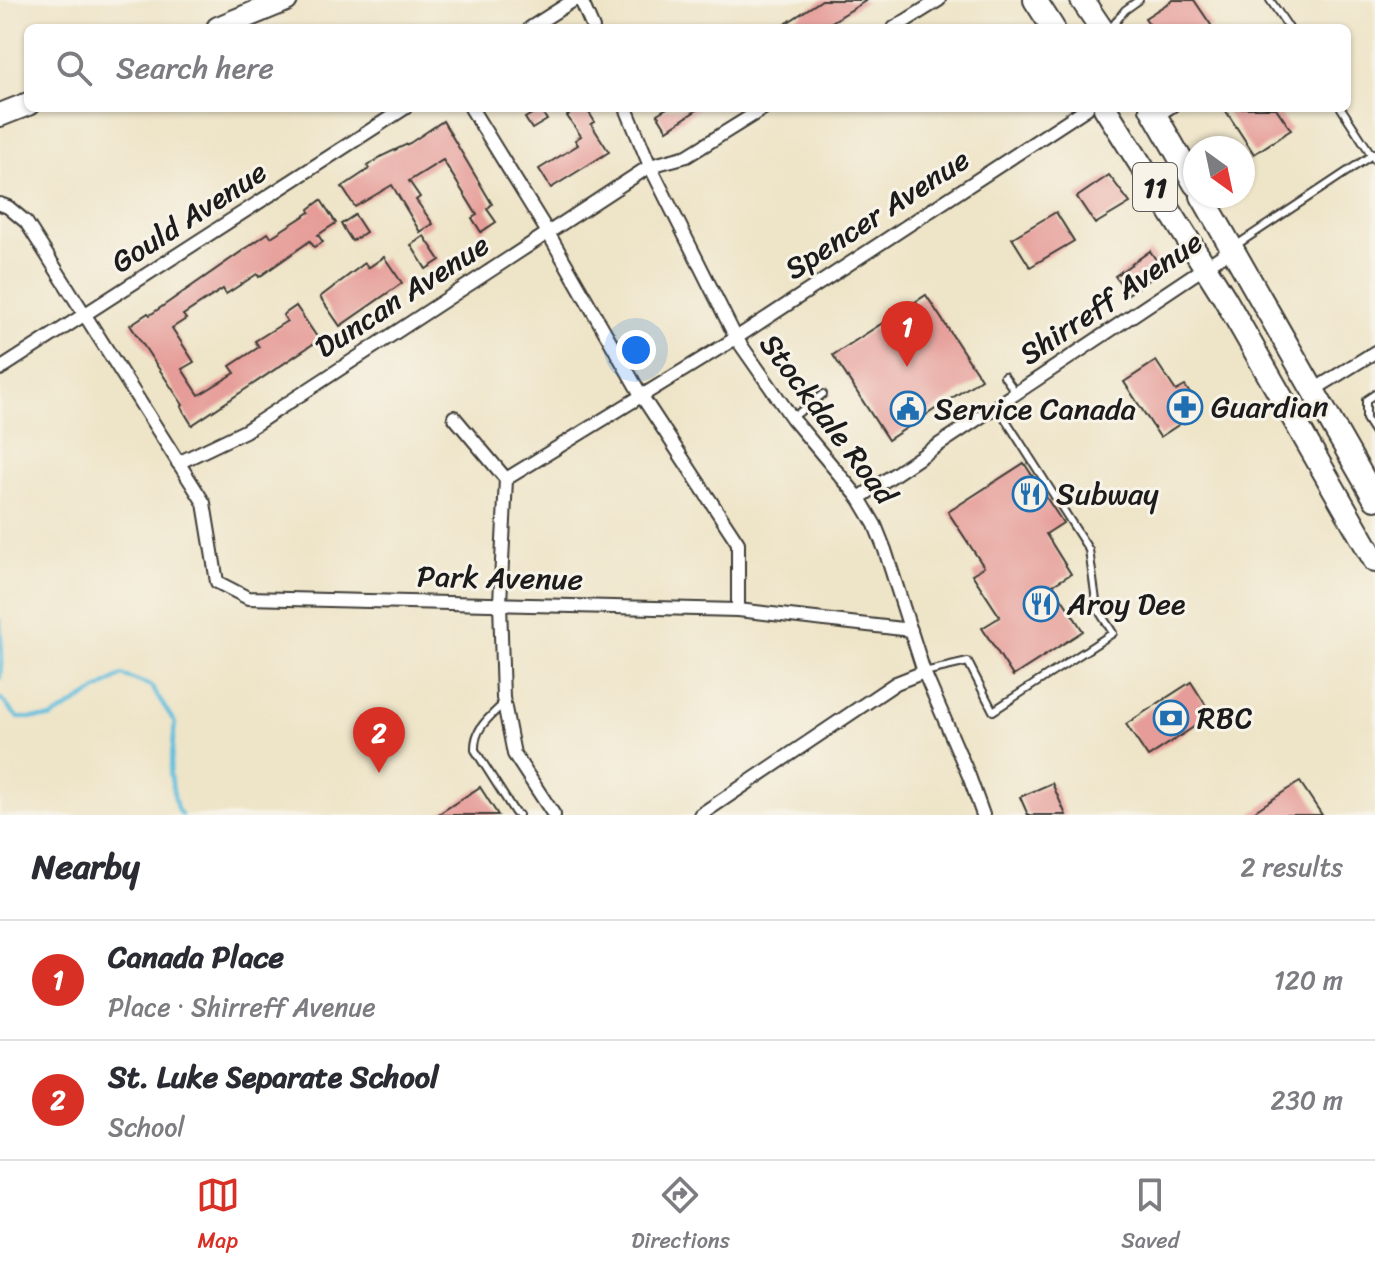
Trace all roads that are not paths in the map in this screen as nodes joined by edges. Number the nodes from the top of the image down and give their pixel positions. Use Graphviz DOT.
graph roads {
  1 [pos="286,0"];
  2 [pos="574,0"];
  3 [pos="581,0"];
  4 [pos="939,0"];
  5 [pos="1035,0"];
  6 [pos="1082,0"];
  7 [pos="1139,0"];
  8 [pos="1270,0"];
  9 [pos="228,24"];
  10 [pos="536,24"];
  11 [pos="591,24"];
  12 [pos="900,24"];
  13 [pos="1050,24"];
  14 [pos="1098,24"];
  15 [pos="1114,24"];
  16 [pos="1286,24"];
  17 [pos="24,106"];
  18 [pos="399,112"];
  19 [pos="473,112"];
  20 [pos="628,112"];
  21 [pos="758,112"];
  22 [pos="1081,112"];
  23 [pos="1108,112"];
  24 [pos="1161,112"];
  25 [pos="1344,112"];
  26 [pos="0,115"];
  27 [pos="1374,156"];
  28 [pos="1183,158"];
  29 [pos="650,166"];
  30 [pos="0,204"];
  31 [pos="1209,208"];
  32 [pos="547,231"];
  33 [pos="1232,249"];
  34 [pos="1205,266"];
  35 [pos="86,314"];
  36 [pos="736,338"];
  37 [pos="1375,352"];
  38 [pos="0,369"];
  39 [pos="1004,376"];
  40 [pos="1312,391"];
  41 [pos="1016,393"];
  42 [pos="823,394"];
  43 [pos="1375,394"];
  44 [pos="641,395"];
  45 [pos="997,406"];
  46 [pos="454,417"];
  47 [pos="792,418"];
  48 [pos="1375,433"];
  49 [pos="178,463"];
  50 [pos="506,479"];
  51 [pos="859,498"];
  52 [pos="1375,499"];
  53 [pos="1375,561"];
  54 [pos="500,603"];
  55 [pos="738,610"];
  56 [pos="911,630"];
  57 [pos="924,672"];
  58 [pos="504,703"];
  59 [pos="519,815"];
  60 [pos="554,815"];
  61 [pos="700,815"];
  62 [pos="983,815"];
  1 -- 9 [label="highway"];
  2 -- 10 [label="street"];
  3 -- 11 [label="street"];
  4 -- 12 [label="street"];
  5 -- 13 [label="highway"];
  6 -- 14 [label="highway"];
  7 -- 15 [label="lane"];
  8 -- 16 [label="lane"];
  17 -- 26 [label="highway"];
  18 -- 35 [label="street, Gould Avenue"];
  19 -- 32 [label="street"];
  20 -- 29 [label="street, Stockdale Road"];
  21 -- 29 [label="street, Duncan Avenue"];
  22 -- 36 [label="street, Spencer Avenue"];
  23 -- 34 [label="highway, 11"];
  24 -- 28 [label="highway, 11"];
  25 -- 27 [label="lane"];
  27 -- 33 [label="lane"];
  29 -- 32 [label="street, Duncan Avenue"];
  29 -- 36 [label="street, Stockdale Road"];
  30 -- 35 [label="street"];
  31 -- 33 [label="highway, 11"];
  32 -- 44 [label="street"];
  32 -- 49 [label="street, Duncan Avenue"];
  33 -- 34 [label="street, Shirreff Avenue"];
  33 -- 40 [label="highway, 11"];
  34 -- 41 [label="street, Shirreff Avenue"];
  34 -- 53 [label="highway, 11"];
  35 -- 38 [label="street, Gould Avenue"];
  35 -- 49 [label="street"];
  36 -- 44 [label="street, Spencer Avenue"];
  36 -- 47 [label="street, Stockdale Road"];
  37 -- 40 [label="street"];
  39 -- 41 [label="lane"];
  40 -- 52 [label="highway, 11"];
  41 -- 45 [label="street, Shirreff Avenue"];
  42 -- 47 [label="lane"];
  43 -- 48 [label="lane"];
  44 -- 50 [label="street, Spencer Avenue"];
  44 -- 55 [label="street"];
  45 -- 51 [label="street, Shirreff Avenue"];
  45 -- 57 [label="lane"];
  46 -- 50 [label="street"];
  47 -- 51 [label="street, Stockdale Road"];
  49 -- 54 [label="street, Park Avenue"];
  50 -- 54 [label="street"];
  51 -- 56 [label="street, Stockdale Road"];
  54 -- 55 [label="street, Park Avenue"];
  54 -- 58 [label="street"];
  55 -- 56 [label="street, Park Avenue"];
  56 -- 57 [label="street, Stockdale Road"];
  57 -- 61 [label="street"];
  57 -- 62 [label="street, Stockdale Road"];
  58 -- 59 [label="lane"];
  58 -- 60 [label="street"];
}
